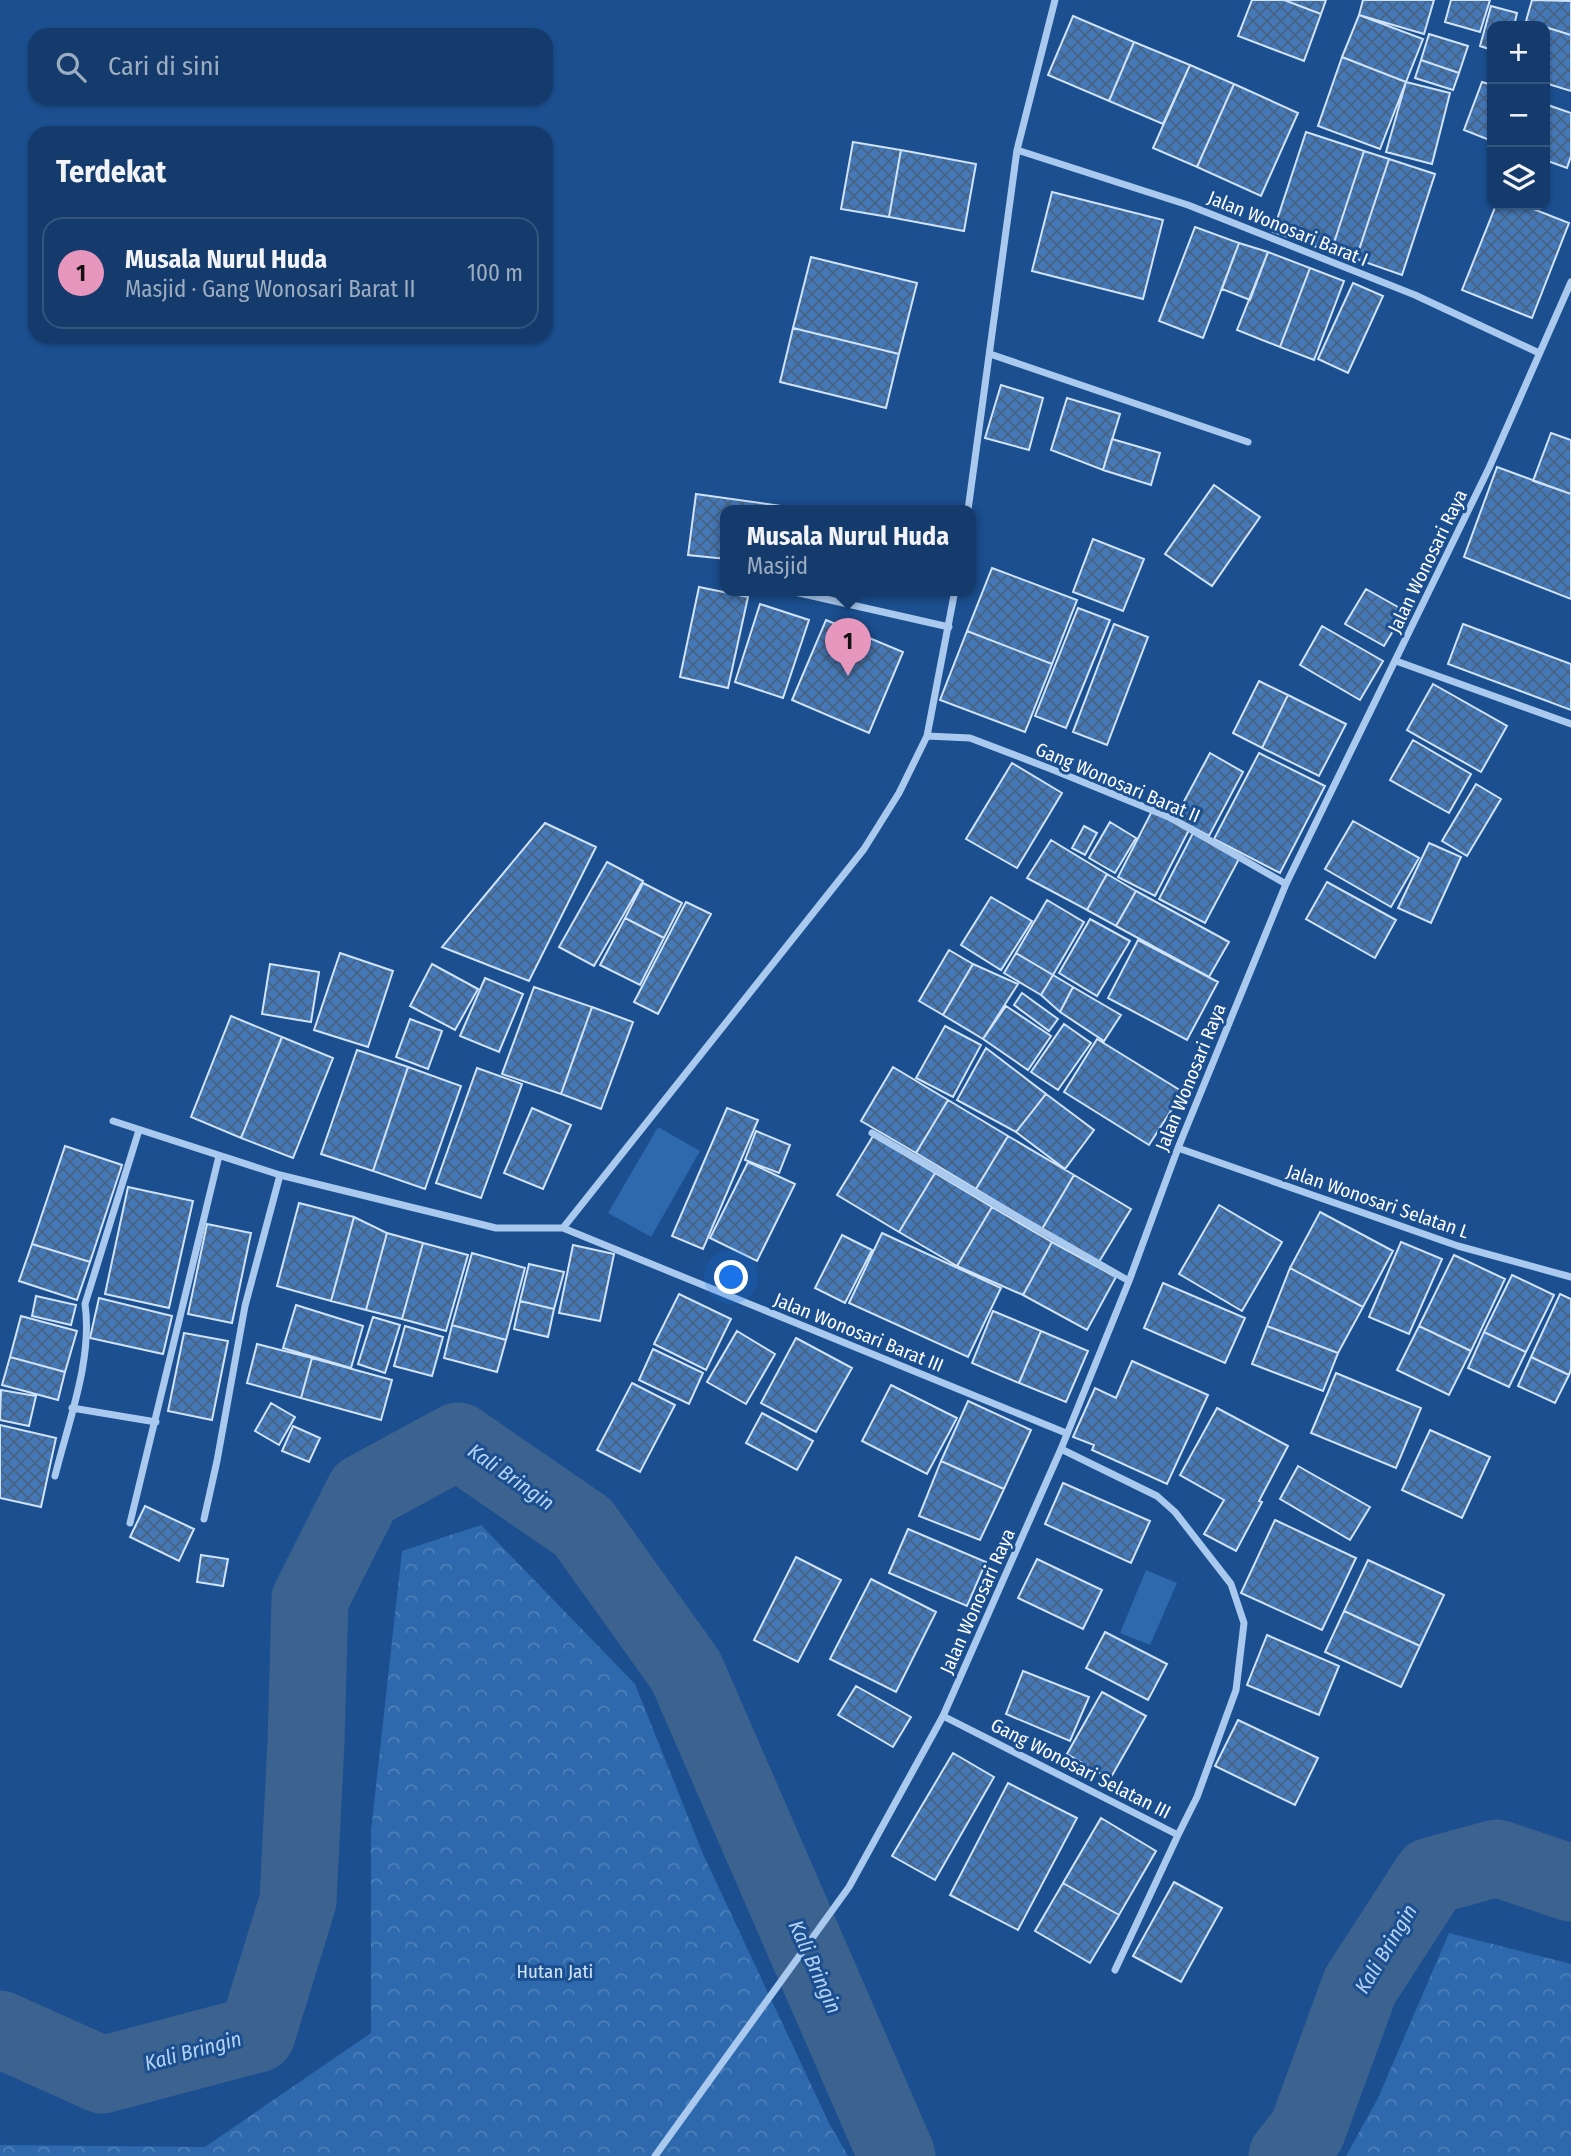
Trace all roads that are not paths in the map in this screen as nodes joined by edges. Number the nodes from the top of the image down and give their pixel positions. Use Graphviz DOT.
graph roads {
  1 [pos="1055,0"];
  2 [pos="1017,149"];
  3 [pos="1571,282"];
  4 [pos="1569,294"];
  5 [pos="1539,353"];
  6 [pos="990,354"];
  7 [pos="1248,442"];
  8 [pos="969,505"];
  9 [pos="812,596"];
  10 [pos="954,596"];
  11 [pos="948,627"];
  12 [pos="1396,661"];
  13 [pos="1571,724"];
  14 [pos="927,736"];
  15 [pos="1286,884"];
  16 [pos="113,1121"];
  17 [pos="139,1130"];
  18 [pos="873,1133"];
  19 [pos="1178,1148"];
  20 [pos="219,1156"];
  21 [pos="280,1175"];
  22 [pos="563,1228"];
  23 [pos="1571,1277"];
  24 [pos="1129,1281"];
  25 [pos="72,1408"];
  26 [pos="156,1422"];
  27 [pos="1066,1433"];
  28 [pos="1060,1449"];
  29 [pos="55,1476"];
  30 [pos="204,1519"];
  31 [pos="130,1523"];
  32 [pos="943,1716"];
  33 [pos="1178,1835"];
  34 [pos="1115,1970"];
  35 [pos="655,2156"];
  1 -- 2 [label="street"];
  2 -- 5 [label="street, Jalan Wonosari Barat I"];
  2 -- 6 [label="street"];
  3 -- 4 [label="street, Jalan Wonosari Raya"];
  4 -- 5 [label="street, Jalan Wonosari Raya"];
  5 -- 12 [label="street, Jalan Wonosari Raya"];
  6 -- 7 [label="street"];
  6 -- 8 [label="street"];
  9 -- 11 [label="street"];
  10 -- 11 [label="street"];
  11 -- 14 [label="street"];
  12 -- 13 [label="street"];
  12 -- 15 [label="street, Jalan Wonosari Raya"];
  14 -- 15 [label="street, Gang Wonosari Barat II"];
  14 -- 22 [label="street"];
  15 -- 19 [label="street, Jalan Wonosari Raya"];
  16 -- 17 [label="street"];
  17 -- 20 [label="street"];
  17 -- 25 [label="street"];
  18 -- 24 [label="street"];
  19 -- 23 [label="street, Jalan Wonosari Selatan L"];
  19 -- 24 [label="street, Jalan Wonosari Raya"];
  20 -- 21 [label="street"];
  20 -- 26 [label="street"];
  21 -- 22 [label="street"];
  21 -- 30 [label="street"];
  22 -- 27 [label="street, Jalan Wonosari Barat III"];
  24 -- 27 [label="street, Jalan Wonosari Raya"];
  25 -- 26 [label="street"];
  25 -- 29 [label="street"];
  26 -- 31 [label="street"];
  27 -- 28 [label="street, Jalan Wonosari Raya"];
  28 -- 32 [label="street, Jalan Wonosari Raya"];
  28 -- 33 [label="street, Gang Wonosari Selatan III"];
  32 -- 33 [label="street, Gang Wonosari Selatan III"];
  32 -- 35 [label="street, Jalan Wonosari Raya"];
  33 -- 34 [label="street"];
}
